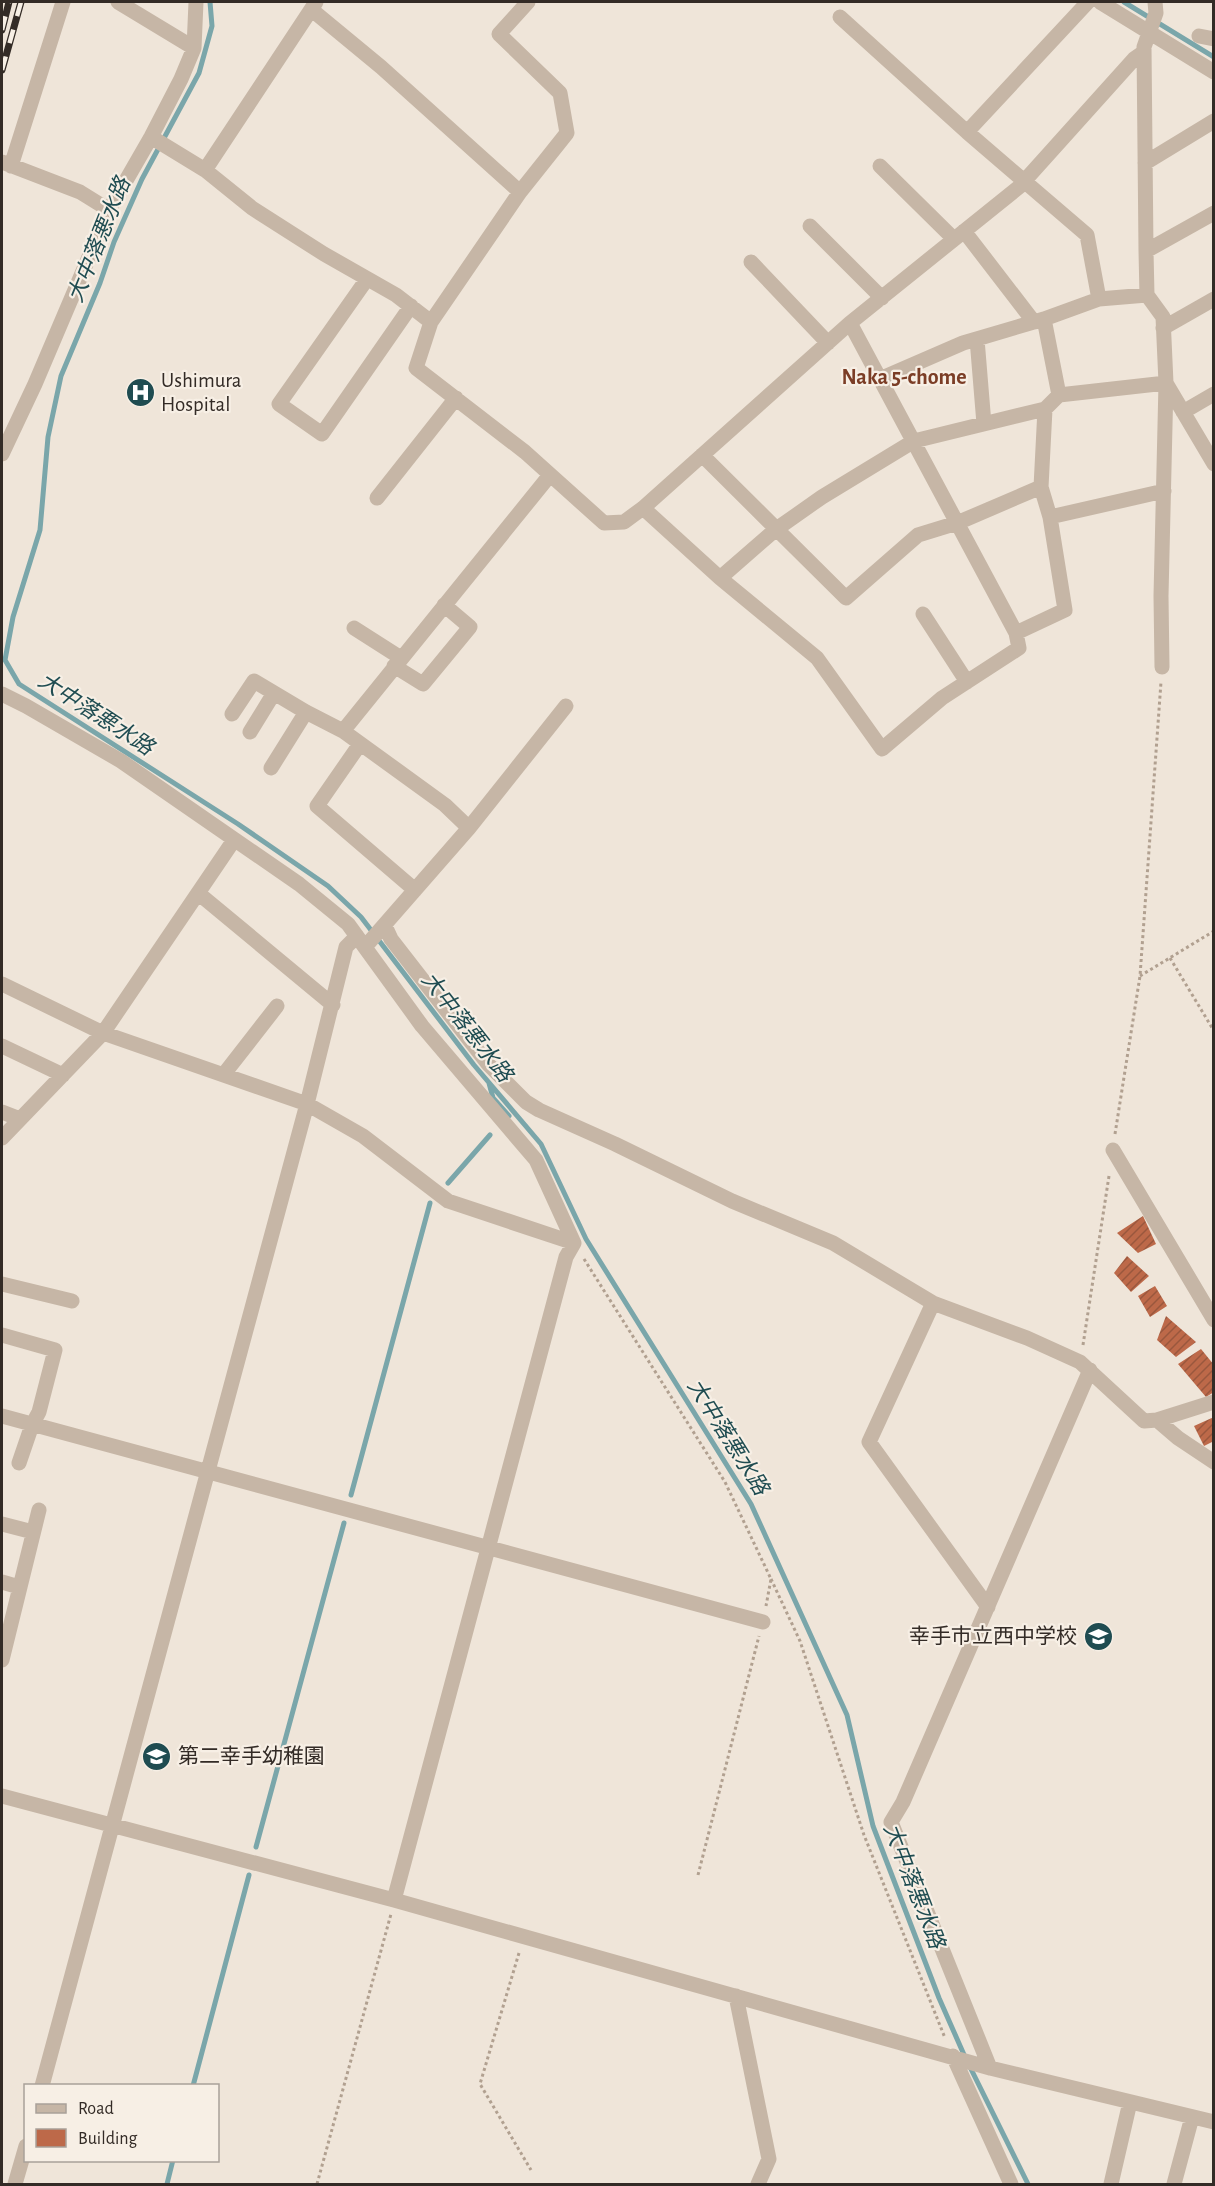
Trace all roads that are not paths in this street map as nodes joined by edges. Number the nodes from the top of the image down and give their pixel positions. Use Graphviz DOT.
graph roads {
  1 [pos="63,2"];
  2 [pos="118,2"];
  3 [pos="196,2"];
  4 [pos="528,2"];
  5 [pos="1088,2"];
  6 [pos="1100,2"];
  7 [pos="314,6"];
  8 [pos="1156,7"];
  9 [pos="840,17"];
  10 [pos="1149,30"];
  11 [pos="194,48"];
  12 [pos="1144,52"];
  13 [pos="1214,72"];
  14 [pos="1214,121"];
  15 [pos="967,132"];
  16 [pos="152,137"];
  17 [pos="1145,162"];
  18 [pos="6,164"];
  19 [pos="880,166"];
  20 [pos="205,170"];
  21 [pos="1024,182"];
  22 [pos="520,192"];
  23 [pos="109,210"];
  24 [pos="1214,213"];
  25 [pos="810,226"];
  26 [pos="959,235"];
  27 [pos="1146,251"];
  28 [pos="752,262"];
  29 [pos="368,279"];
  30 [pos="1147,295"];
  31 [pos="882,298"];
  32 [pos="1099,299"];
  33 [pos="1214,299"];
  34 [pos="411,306"];
  35 [pos="1039,321"];
  36 [pos="431,322"];
  37 [pos="850,323"];
  38 [pos="1163,328"];
  39 [pos="977,339"];
  40 [pos="828,343"];
  41 [pos="880,379"];
  42 [pos="1166,383"];
  43 [pos="1214,394"];
  44 [pos="1059,395"];
  45 [pos="456,398"];
  46 [pos="1045,409"];
  47 [pos="1183,412"];
  48 [pos="984,424"];
  49 [pos="914,441"];
  50 [pos="2,454"];
  51 [pos="702,455"];
  52 [pos="1213,462"];
  53 [pos="550,474"];
  54 [pos="1041,487"];
  55 [pos="1164,491"];
  56 [pos="377,498"];
  57 [pos="643,508"];
  58 [pos="1050,517"];
  59 [pos="957,523"];
  60 [pos="775,530"];
  61 [pos="720,578"];
  62 [pos="444,605"];
  63 [pos="922,614"];
  64 [pos="354,628"];
  65 [pos="1016,633"];
  66 [pos="397,662"];
  67 [pos="1162,668"];
  68 [pos="967,682"];
  69 [pos="274,693"];
  70 [pos="2,694"];
  71 [pos="566,706"];
  72 [pos="306,712"];
  73 [pos="232,714"];
  74 [pos="250,732"];
  75 [pos="343,732"];
  76 [pos="360,744"];
  77 [pos="271,768"];
  78 [pos="469,828"];
  79 [pos="234,840"];
  80 [pos="416,890"];
  81 [pos="198,893"];
  82 [pos="384,927"];
  83 [pos="364,942"];
  84 [pos="2,984"];
  85 [pos="333,1005"];
  86 [pos="277,1006"];
  87 [pos="103,1033"];
  88 [pos="2,1046"];
  89 [pos="224,1074"];
  90 [pos="63,1075"];
  91 [pos="307,1104"];
  92 [pos="2,1112"];
  93 [pos="20,1119"];
  94 [pos="2,1138"];
  95 [pos="1113,1150"];
  96 [pos="574,1243"];
  97 [pos="2,1284"];
  98 [pos="72,1301"];
  99 [pos="933,1303"];
  100 [pos="1214,1320"];
  101 [pos="2,1335"];
  102 [pos="1090,1370"];
  103 [pos="1214,1402"];
  104 [pos="2,1416"];
  105 [pos="1156,1420"];
  106 [pos="32,1425"];
  107 [pos="1214,1462"];
  108 [pos="19,1463"];
  109 [pos="207,1471"];
  110 [pos="39,1510"];
  111 [pos="2,1524"];
  112 [pos="33,1532"];
  113 [pos="489,1547"];
  114 [pos="2,1582"];
  115 [pos="19,1587"];
  116 [pos="988,1607"];
  117 [pos="763,1622"];
  118 [pos="3,1651"];
  119 [pos="2,1797"];
  120 [pos="111,1825"];
  121 [pos="394,1900"];
  122 [pos="736,1996"];
  123 [pos="953,2056"];
  124 [pos="985,2066"];
  125 [pos="42,2084"];
  126 [pos="1130,2102"];
  127 [pos="1192,2117"];
  128 [pos="1214,2122"];
  129 [pos="24,2153"];
  130 [pos="15,2184"];
  131 [pos="758,2184"];
  132 [pos="1011,2184"];
  133 [pos="1111,2184"];
  134 [pos="1174,2184"];
  1 -- 18 [label="street"];
  2 -- 11 [label="street"];
  3 -- 11 [label="street"];
  4 -- 22 [label="street"];
  5 -- 15 [label="street"];
  6 -- 10 [label="street"];
  7 -- 20 [label="street"];
  7 -- 22 [label="street"];
  8 -- 10 [label="street"];
  9 -- 15 [label="street"];
  10 -- 12 [label="street"];
  10 -- 13 [label="street"];
  11 -- 16 [label="street"];
  12 -- 17 [label="street"];
  12 -- 21 [label="street"];
  14 -- 17 [label="street"];
  15 -- 21 [label="street"];
  16 -- 20 [label="street"];
  16 -- 23 [label="street"];
  17 -- 27 [label="street"];
  18 -- 23 [label="street"];
  19 -- 26 [label="street"];
  20 -- 29 [label="street"];
  21 -- 26 [label="street"];
  21 -- 32 [label="street"];
  22 -- 36 [label="street"];
  23 -- 50 [label="street"];
  24 -- 27 [label="street"];
  25 -- 31 [label="street"];
  26 -- 31 [label="street"];
  26 -- 35 [label="street"];
  27 -- 30 [label="street"];
  28 -- 40 [label="street"];
  29 -- 34 [label="street"];
  29 -- 34 [label="street"];
  30 -- 32 [label="street"];
  30 -- 38 [label="street"];
  31 -- 37 [label="street"];
  32 -- 35 [label="street"];
  33 -- 38 [label="street"];
  34 -- 36 [label="street"];
  35 -- 39 [label="street"];
  35 -- 44 [label="street"];
  36 -- 45 [label="street"];
  37 -- 40 [label="street"];
  37 -- 41 [label="street"];
  38 -- 42 [label="street"];
  39 -- 41 [label="street"];
  39 -- 48 [label="street"];
  40 -- 51 [label="street"];
  41 -- 49 [label="street"];
  42 -- 44 [label="street"];
  42 -- 47 [label="street"];
  42 -- 55 [label="street"];
  43 -- 47 [label="street"];
  44 -- 46 [label="street"];
  45 -- 53 [label="street"];
  45 -- 56 [label="street"];
  46 -- 48 [label="street"];
  46 -- 54 [label="street"];
  47 -- 52 [label="street"];
  48 -- 49 [label="street"];
  49 -- 59 [label="street"];
  49 -- 60 [label="street"];
  51 -- 57 [label="street"];
  51 -- 60 [label="street"];
  53 -- 57 [label="street"];
  53 -- 62 [label="street"];
  54 -- 58 [label="street"];
  54 -- 59 [label="street"];
  55 -- 58 [label="street"];
  55 -- 67 [label="street"];
  57 -- 61 [label="street"];
  58 -- 65 [label="street"];
  59 -- 60 [label="street"];
  59 -- 65 [label="street"];
  60 -- 61 [label="street"];
  61 -- 68 [label="street"];
  62 -- 66 [label="street"];
  62 -- 66 [label="street"];
  63 -- 68 [label="street"];
  64 -- 66 [label="street"];
  65 -- 68 [label="street"];
  66 -- 75 [label="street"];
  69 -- 72 [label="street"];
  69 -- 73 [label="street"];
  69 -- 74 [label="street"];
  70 -- 79 [label="street"];
  71 -- 78 [label="street"];
  72 -- 75 [label="street"];
  72 -- 77 [label="street"];
  75 -- 76 [label="street"];
  76 -- 78 [label="street"];
  76 -- 80 [label="street"];
  78 -- 80 [label="street"];
  79 -- 81 [label="street"];
  79 -- 83 [label="street"];
  80 -- 82 [label="street"];
  81 -- 85 [label="street"];
  81 -- 87 [label="street"];
  82 -- 83 [label="street"];
  82 -- 99 [label="street"];
  83 -- 85 [label="street"];
  83 -- 96 [label="street"];
  84 -- 87 [label="street"];
  85 -- 91 [label="street"];
  86 -- 89 [label="street"];
  87 -- 89 [label="street"];
  87 -- 90 [label="street"];
  88 -- 90 [label="street"];
  89 -- 91 [label="street"];
  90 -- 93 [label="street"];
  91 -- 96 [label="street"];
  91 -- 109 [label="street"];
  92 -- 93 [label="street"];
  93 -- 94 [label="street"];
  95 -- 100 [label="street"];
  96 -- 113 [label="street"];
  97 -- 98 [label="street"];
  99 -- 102 [label="street"];
  99 -- 116 [label="street"];
  101 -- 106 [label="street"];
  102 -- 105 [label="street"];
  102 -- 116 [label="street"];
  103 -- 105 [label="street"];
  104 -- 106 [label="street"];
  105 -- 107 [label="street"];
  106 -- 108 [label="street"];
  106 -- 109 [label="street"];
  109 -- 113 [label="street"];
  109 -- 120 [label="street"];
  110 -- 112 [label="street"];
  111 -- 112 [label="street"];
  112 -- 115 [label="street"];
  113 -- 117 [label="street"];
  113 -- 121 [label="street"];
  114 -- 115 [label="street"];
  115 -- 118 [label="street"];
  116 -- 124 [label="street"];
  119 -- 120 [label="street"];
  120 -- 121 [label="street"];
  120 -- 125 [label="street"];
  121 -- 122 [label="street"];
  122 -- 123 [label="street"];
  122 -- 131 [label="street"];
  123 -- 124 [label="street"];
  123 -- 132 [label="street"];
  124 -- 126 [label="street"];
  126 -- 127 [label="street"];
  126 -- 133 [label="street"];
  127 -- 128 [label="street"];
  127 -- 134 [label="street"];
  129 -- 130 [label="street"];
}
